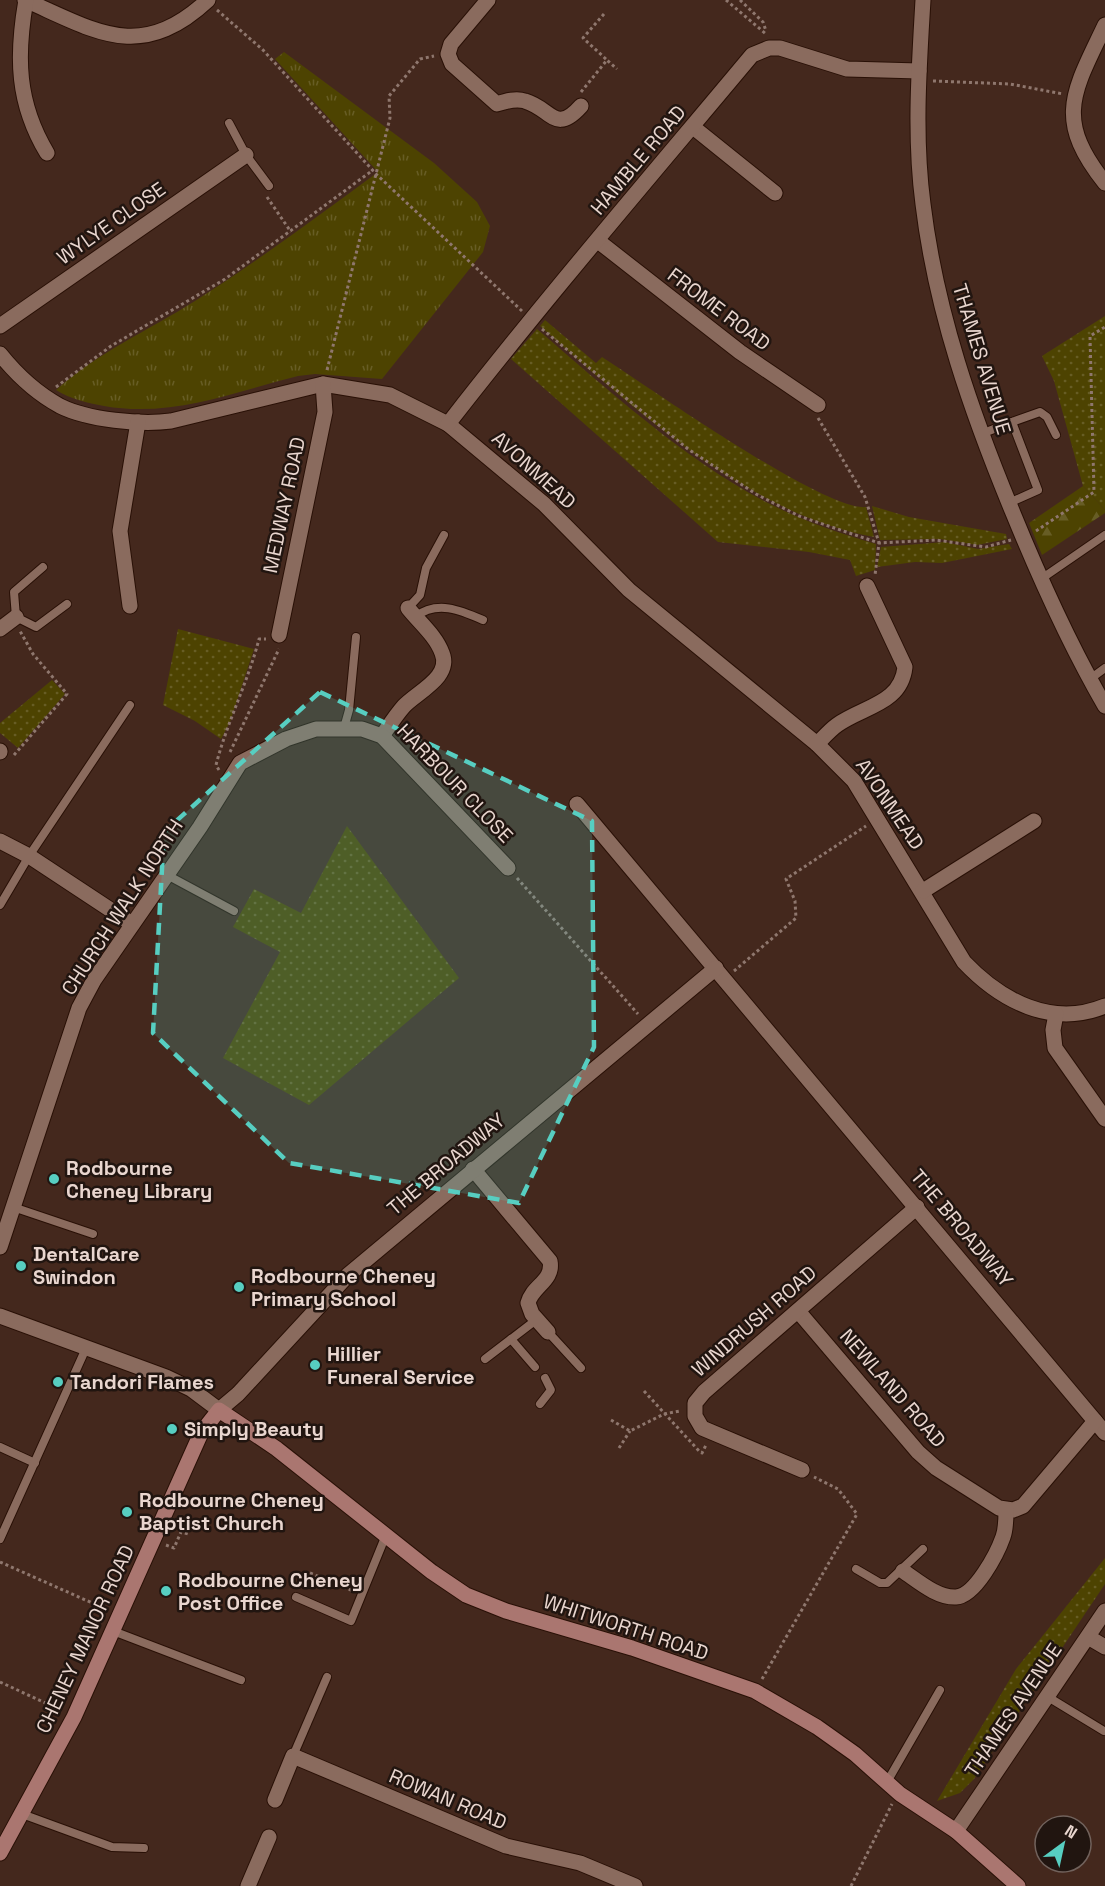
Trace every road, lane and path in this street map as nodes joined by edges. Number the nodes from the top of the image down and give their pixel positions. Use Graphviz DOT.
graph roads {
  1 [pos="25,0"];
  2 [pos="208,0"];
  3 [pos="488,0"];
  4 [pos="726,0"];
  5 [pos="740,0"];
  6 [pos="923,0"];
  7 [pos="604,14"];
  8 [pos="1105,25"];
  9 [pos="768,40"];
  10 [pos="448,54"];
  11 [pos="607,60"];
  12 [pos="617,69"];
  13 [pos="919,76"];
  14 [pos="1074,97"];
  15 [pos="581,106"];
  16 [pos="230,123"];
  17 [pos="693,126"];
  18 [pos="47,153"];
  19 [pos="246,155"];
  20 [pos="374,172"];
  21 [pos="1105,183"];
  22 [pos="269,186"];
  23 [pos="775,193"];
  24 [pos="291,232"];
  25 [pos="598,242"];
  26 [pos="530,319"];
  27 [pos="0,326"];
  28 [pos="1105,327"];
  29 [pos="0,354"];
  30 [pos="323,384"];
  31 [pos="46,397"];
  32 [pos="818,405"];
  33 [pos="138,422"];
  34 [pos="1012,422"];
  35 [pos="448,424"];
  36 [pos="981,434"];
  37 [pos="1056,435"];
  38 [pos="1009,503"];
  39 [pos="1037,531"];
  40 [pos="444,535"];
  41 [pos="1105,535"];
  42 [pos="1011,540"];
  43 [pos="879,543"];
  44 [pos="43,567"];
  45 [pos="1041,579"];
  46 [pos="867,586"];
  47 [pos="67,604"];
  48 [pos="130,606"];
  49 [pos="412,612"];
  50 [pos="16,617"];
  51 [pos="483,620"];
  52 [pos="0,629"];
  53 [pos="281,630"];
  54 [pos="357,637"];
  55 [pos="1105,668"];
  56 [pos="1090,679"];
  57 [pos="130,705"];
  58 [pos="1105,706"];
  59 [pos="344,728"];
  60 [pos="382,736"];
  61 [pos="817,744"];
  62 [pos="0,752"];
  63 [pos="236,767"];
  64 [pos="227,781"];
  65 [pos="577,804"];
  66 [pos="877,818"];
  67 [pos="1034,821"];
  68 [pos="0,841"];
  69 [pos="29,856"];
  70 [pos="508,868"];
  71 [pos="167,875"];
  72 [pos="922,891"];
  73 [pos="0,905"];
  74 [pos="234,911"];
  75 [pos="132,924"];
  76 [pos="720,974"];
  77 [pos="1105,1006"];
  78 [pos="1056,1014"];
  79 [pos="647,1025"];
  80 [pos="1105,1119"];
  81 [pos="473,1169"];
  82 [pos="13,1207"];
  83 [pos="917,1207"];
  84 [pos="93,1234"];
  85 [pos="0,1247"];
  86 [pos="798,1311"];
  87 [pos="0,1316"];
  88 [pos="536,1320"];
  89 [pos="548,1332"];
  90 [pos="511,1339"];
  91 [pos="87,1346"];
  92 [pos="485,1359"];
  93 [pos="535,1366"];
  94 [pos="581,1368"];
  95 [pos="545,1378"];
  96 [pos="644,1391"];
  97 [pos="540,1404"];
  98 [pos="693,1409"];
  99 [pos="219,1410"];
  100 [pos="664,1414"];
  101 [pos="611,1420"];
  102 [pos="1095,1421"];
  103 [pos="630,1431"];
  104 [pos="1105,1433"];
  105 [pos="0,1447"];
  106 [pos="619,1448"];
  107 [pos="35,1463"];
  108 [pos="802,1470"];
  109 [pos="1006,1510"];
  110 [pos="188,1534"];
  111 [pos="386,1535"];
  112 [pos="0,1539"];
  113 [pos="155,1540"];
  114 [pos="923,1549"];
  115 [pos="0,1562"];
  116 [pos="856,1569"];
  117 [pos="903,1571"];
  118 [pos="310,1573"];
  119 [pos="362,1596"];
  120 [pos="296,1597"];
  121 [pos="1105,1611"];
  122 [pos="120,1615"];
  123 [pos="113,1631"];
  124 [pos="1088,1637"];
  125 [pos="1105,1647"];
  126 [pos="327,1677"];
  127 [pos="241,1680"];
  128 [pos="0,1682"];
  129 [pos="940,1690"];
  130 [pos="755,1691"];
  131 [pos="1048,1696"];
  132 [pos="74,1717"];
  133 [pos="1104,1731"];
  134 [pos="293,1756"];
  135 [pos="887,1782"];
  136 [pos="900,1794"];
  137 [pos="275,1800"];
  138 [pos="22,1814"];
  139 [pos="956,1832"];
  140 [pos="269,1837"];
  141 [pos="144,1848"];
  142 [pos="0,1853"];
  143 [pos="248,1886"];
  144 [pos="635,1886"];
  145 [pos="851,1886"];
  146 [pos="1018,1886"];
  1 -- 2 [label="street"];
  1 -- 18 [label="street"];
  2 -- 20 [label="path"];
  3 -- 10 [label="street"];
  4 -- 9 [label="path"];
  5 -- 9 [label="path"];
  6 -- 13 [label="street, THAMES AVENUE"];
  7 -- 11 [label="path"];
  8 -- 14 [label="street"];
  9 -- 13 [label="street"];
  9 -- 17 [label="street, HAMBLE ROAD"];
  10 -- 15 [label="street"];
  10 -- 20 [label="path"];
  11 -- 12 [label="path"];
  11 -- 15 [label="path"];
  13 -- 14 [label="path"];
  13 -- 36 [label="street, THAMES AVENUE"];
  14 -- 21 [label="street"];
  16 -- 19 [label="lane"];
  17 -- 23 [label="street"];
  17 -- 25 [label="street, HAMBLE ROAD"];
  19 -- 22 [label="lane"];
  19 -- 27 [label="street, WYLYE CLOSE"];
  20 -- 24 [label="path"];
  20 -- 26 [label="path"];
  20 -- 30 [label="path"];
  22 -- 24 [label="path"];
  24 -- 31 [label="path"];
  25 -- 26 [label="street, HAMBLE ROAD"];
  25 -- 32 [label="street, FROME ROAD"];
  26 -- 35 [label="street, HAMBLE ROAD"];
  26 -- 43 [label="path"];
  28 -- 39 [label="path"];
  29 -- 31 [label="street, AVONMEAD"];
  30 -- 33 [label="street, AVONMEAD"];
  30 -- 35 [label="street, AVONMEAD"];
  30 -- 53 [label="street, MEDWAY ROAD"];
  31 -- 33 [label="street, AVONMEAD"];
  32 -- 43 [label="path"];
  33 -- 48 [label="street"];
  34 -- 36 [label="lane"];
  34 -- 37 [label="lane"];
  34 -- 38 [label="lane"];
  35 -- 61 [label="street, AVONMEAD"];
  36 -- 38 [label="street, THAMES AVENUE"];
  38 -- 45 [label="street, THAMES AVENUE"];
  40 -- 49 [label="lane"];
  41 -- 45 [label="lane"];
  42 -- 43 [label="path"];
  43 -- 46 [label="path"];
  44 -- 50 [label="lane"];
  45 -- 56 [label="street, THAMES AVENUE"];
  46 -- 61 [label="street"];
  47 -- 50 [label="lane"];
  49 -- 51 [label="lane"];
  49 -- 60 [label="street"];
  50 -- 52 [label="street"];
  50 -- 62 [label="path"];
  53 -- 63 [label="path"];
  53 -- 64 [label="path"];
  54 -- 59 [label="lane"];
  55 -- 56 [label="lane"];
  56 -- 58 [label="street, THAMES AVENUE"];
  57 -- 69 [label="lane"];
  59 -- 60 [label="street, HARBOUR CLOSE"];
  59 -- 63 [label="street, HARBOUR CLOSE"];
  60 -- 70 [label="street, HARBOUR CLOSE"];
  61 -- 66 [label="street, AVONMEAD"];
  63 -- 64 [label="street, CHURCH WALK NORTH"];
  64 -- 71 [label="street, CHURCH WALK NORTH"];
  65 -- 76 [label="street, THE BROADWAY"];
  66 -- 72 [label="street, AVONMEAD"];
  66 -- 76 [label="path"];
  67 -- 72 [label="street"];
  68 -- 69 [label="street"];
  69 -- 73 [label="lane"];
  69 -- 75 [label="street"];
  70 -- 79 [label="path"];
  71 -- 74 [label="lane"];
  71 -- 75 [label="street, CHURCH WALK NORTH"];
  72 -- 78 [label="street, AVONMEAD"];
  75 -- 82 [label="street, CHURCH WALK NORTH"];
  76 -- 79 [label="street, THE BROADWAY"];
  76 -- 83 [label="street, THE BROADWAY"];
  77 -- 78 [label="street, AVONMEAD"];
  78 -- 80 [label="street"];
  79 -- 81 [label="street, THE BROADWAY"];
  81 -- 88 [label="street"];
  81 -- 99 [label="street, THE BROADWAY"];
  82 -- 84 [label="lane"];
  82 -- 85 [label="street, CHURCH WALK NORTH"];
  83 -- 86 [label="street, WINDRUSH ROAD"];
  83 -- 102 [label="street, THE BROADWAY"];
  86 -- 98 [label="street, WINDRUSH ROAD"];
  86 -- 109 [label="street, NEWLAND ROAD"];
  87 -- 91 [label="street"];
  88 -- 89 [label="street"];
  88 -- 90 [label="lane"];
  89 -- 94 [label="lane"];
  90 -- 92 [label="lane"];
  90 -- 93 [label="lane"];
  91 -- 99 [label="street"];
  91 -- 107 [label="lane"];
  95 -- 97 [label="lane"];
  96 -- 100 [label="path"];
  98 -- 100 [label="path"];
  98 -- 108 [label="street"];
  99 -- 111 [label="main road, WHITWORTH ROAD"];
  99 -- 113 [label="main road, CHENEY MANOR ROAD"];
  100 -- 103 [label="path"];
  101 -- 103 [label="path"];
  102 -- 104 [label="street, THE BROADWAY"];
  102 -- 109 [label="street"];
  103 -- 106 [label="path"];
  105 -- 107 [label="lane"];
  107 -- 112 [label="lane"];
  108 -- 130 [label="path"];
  109 -- 117 [label="street"];
  110 -- 113 [label="path"];
  111 -- 119 [label="lane"];
  111 -- 130 [label="main road, WHITWORTH ROAD"];
  113 -- 122 [label="main road, CHENEY MANOR ROAD"];
  114 -- 117 [label="lane"];
  115 -- 122 [label="path"];
  116 -- 117 [label="lane"];
  118 -- 119 [label="path"];
  119 -- 120 [label="lane"];
  121 -- 124 [label="street, THAMES AVENUE"];
  122 -- 123 [label="main road, CHENEY MANOR ROAD"];
  123 -- 127 [label="lane"];
  123 -- 132 [label="main road, CHENEY MANOR ROAD"];
  124 -- 125 [label="street"];
  124 -- 131 [label="street, THAMES AVENUE"];
  126 -- 134 [label="lane"];
  128 -- 132 [label="path"];
  129 -- 135 [label="lane"];
  130 -- 135 [label="main road, WHITWORTH ROAD"];
  131 -- 133 [label="lane"];
  131 -- 139 [label="street, THAMES AVENUE"];
  132 -- 138 [label="main road, CHENEY MANOR ROAD"];
  134 -- 137 [label="street"];
  134 -- 144 [label="street, ROWAN ROAD"];
  135 -- 136 [label="main road, WHITWORTH ROAD"];
  136 -- 139 [label="main road, WHITWORTH ROAD"];
  136 -- 145 [label="path"];
  138 -- 141 [label="lane"];
  138 -- 142 [label="main road, CHENEY MANOR ROAD"];
  139 -- 146 [label="main road, WHITWORTH ROAD"];
  140 -- 143 [label="street"];
}
